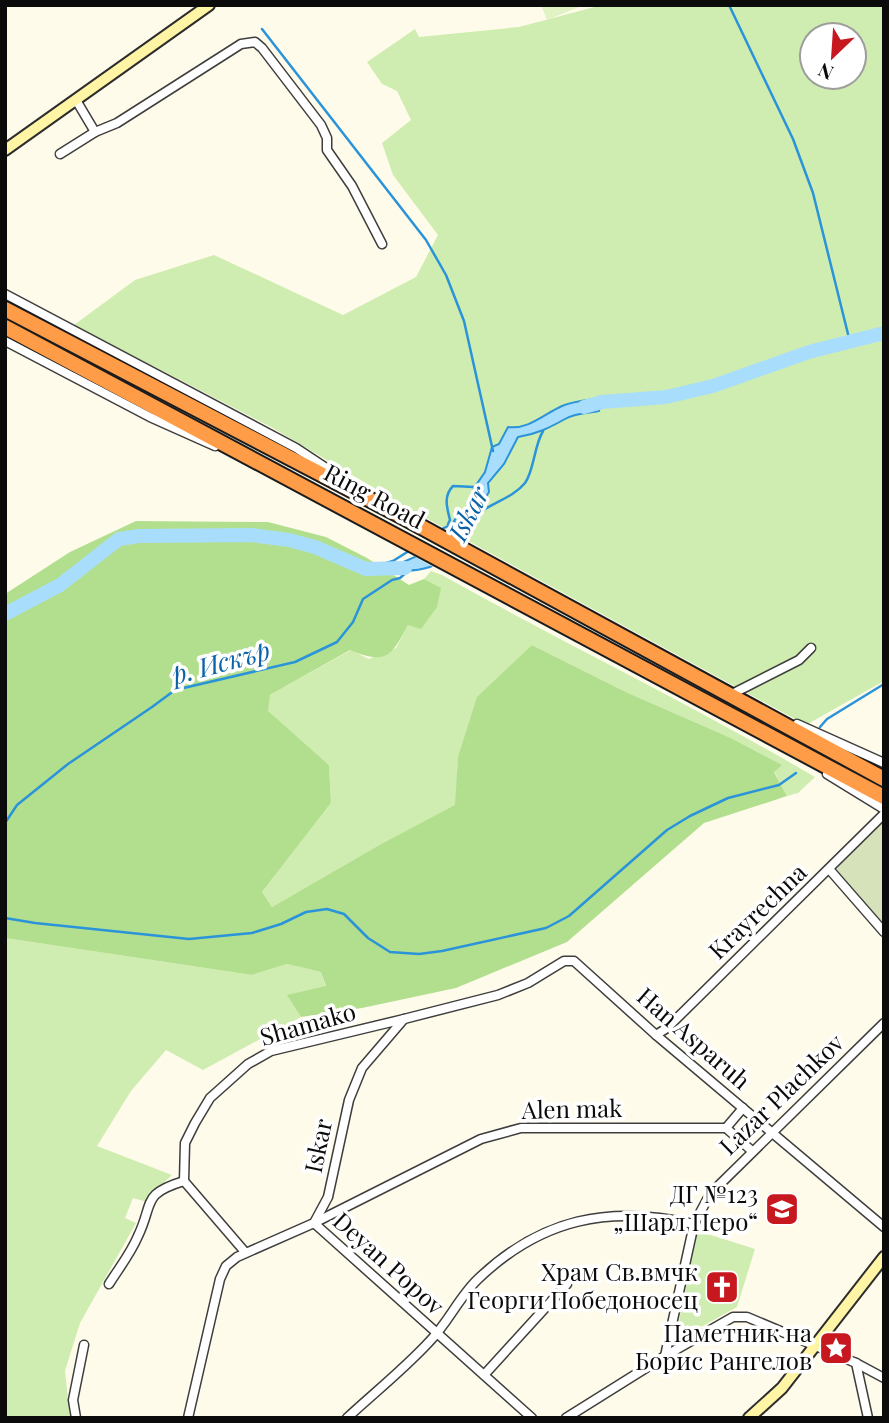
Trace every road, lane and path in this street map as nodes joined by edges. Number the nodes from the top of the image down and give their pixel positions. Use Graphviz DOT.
graph roads {
  1 [pos="209,5"];
  2 [pos="76,100"];
  3 [pos="95,132"];
  4 [pos="5,150"];
  5 [pos="60,154"];
  6 [pos="382,244"];
  7 [pos="5,293"];
  8 [pos="5,309"];
  9 [pos="5,327"];
  10 [pos="5,341"];
  11 [pos="349,511"];
  12 [pos="404,518"];
  13 [pos="811,648"];
  14 [pos="733,696"];
  15 [pos="757,728"];
  16 [pos="884,763"];
  17 [pos="884,779"];
  18 [pos="884,797"];
  19 [pos="884,811"];
  20 [pos="829,869"];
  21 [pos="884,932"];
  22 [pos="404,1019"];
  23 [pos="884,1023"];
  24 [pos="656,1035"];
  25 [pos="743,1108"];
  26 [pos="726,1128"];
  27 [pos="771,1131"];
  28 [pos="752,1151"];
  29 [pos="184,1181"];
  30 [pos="314,1223"];
  31 [pos="694,1224"];
  32 [pos="884,1227"];
  33 [pos="245,1252"];
  34 [pos="884,1257"];
  35 [pos="109,1284"];
  36 [pos="566,1284"];
  37 [pos="436,1334"];
  38 [pos="84,1345"];
  39 [pos="816,1347"];
  40 [pos="665,1356"];
  41 [pos="856,1363"];
  42 [pos="484,1375"];
  43 [pos="884,1378"];
  44 [pos="76,1418"];
  45 [pos="188,1418"];
  46 [pos="347,1418"];
  47 [pos="532,1418"];
  48 [pos="566,1418"];
  49 [pos="749,1418"];
  50 [pos="868,1418"];
  1 -- 2 [label="street"];
  2 -- 3 [label="street"];
  2 -- 4 [label="street"];
  3 -- 5 [label="street"];
  3 -- 6 [label="street"];
  7 -- 12 [label="street"];
  8 -- 12 [label="highway, Ring Road"];
  9 -- 11 [label="highway, Ring Road"];
  10 -- 11 [label="street"];
  11 -- 15 [label="highway, Ring Road"];
  12 -- 14 [label="highway, Ring Road"];
  13 -- 14 [label="street"];
  14 -- 16 [label="street, Ring Road"];
  14 -- 17 [label="highway, Ring Road"];
  15 -- 18 [label="highway, Ring Road"];
  15 -- 19 [label="street, Ring Road"];
  19 -- 20 [label="street, Krayrechna"];
  20 -- 21 [label="street"];
  20 -- 24 [label="street, Krayrechna"];
  22 -- 24 [label="street, Han Asparuh"];
  22 -- 29 [label="street, Shamako"];
  22 -- 30 [label="street, Iskar"];
  23 -- 27 [label="street, Lazar Plachkov"];
  24 -- 25 [label="street, Han Asparuh"];
  25 -- 26 [label="street"];
  25 -- 27 [label="street, Han Asparuh"];
  26 -- 28 [label="street"];
  26 -- 30 [label="street, Alen mak"];
  27 -- 28 [label="street, Lazar Plachkov"];
  27 -- 32 [label="street, Han Asparuh"];
  28 -- 31 [label="street, Lazar Plachkov"];
  29 -- 33 [label="street"];
  29 -- 35 [label="street"];
  30 -- 33 [label="street"];
  30 -- 37 [label="street, Deyan Popov"];
  31 -- 37 [label="street"];
  31 -- 40 [label="street, Lazar Plachkov"];
  33 -- 45 [label="street"];
  34 -- 39 [label="street"];
  36 -- 42 [label="street"];
  37 -- 42 [label="street, Deyan Popov"];
  37 -- 46 [label="street"];
  38 -- 44 [label="street"];
  39 -- 40 [label="street"];
  39 -- 41 [label="street"];
  39 -- 49 [label="street"];
  40 -- 48 [label="street"];
  41 -- 43 [label="street"];
  41 -- 50 [label="street"];
  42 -- 47 [label="street, Deyan Popov"];
}
